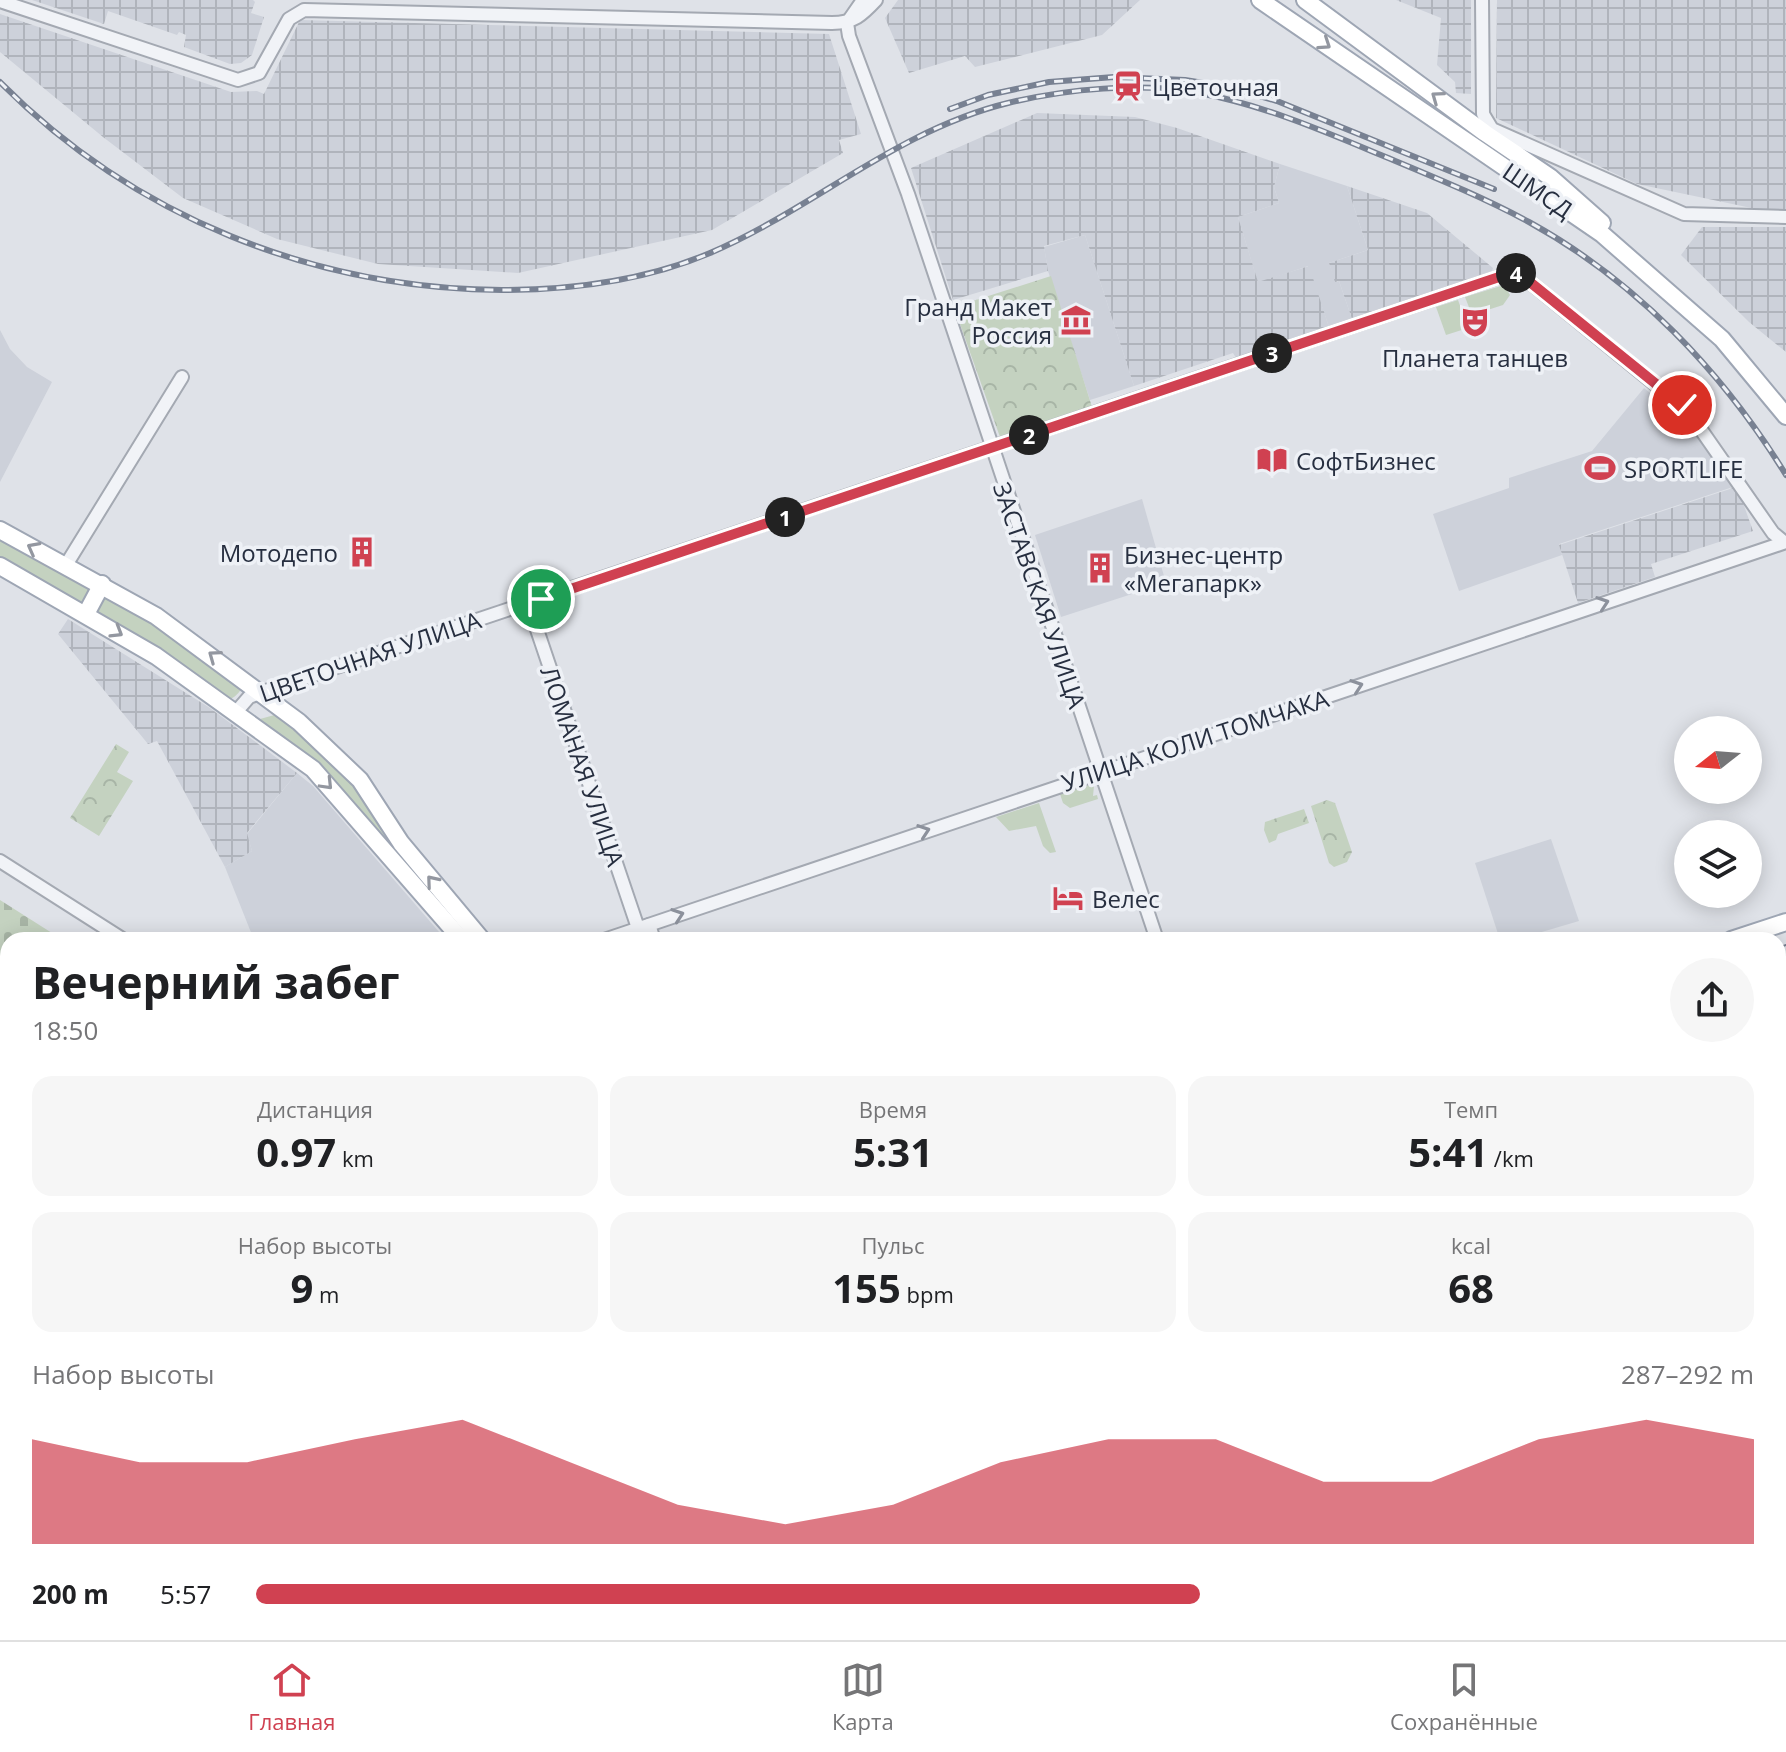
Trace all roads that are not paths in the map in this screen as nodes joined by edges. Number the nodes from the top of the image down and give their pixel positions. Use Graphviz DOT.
graph roads {
  1 [pos="863,0"];
  2 [pos="876,0"];
  3 [pos="1260,0"];
  4 [pos="1305,0"];
  5 [pos="1482,0"];
  6 [pos="0,1"];
  7 [pos="847,23"];
  8 [pos="1786,217"];
  9 [pos="182,377"];
  10 [pos="1786,409"];
  11 [pos="1786,416"];
  12 [pos="991,448"];
  13 [pos="0,530"];
  14 [pos="1785,542"];
  15 [pos="66,565"];
  16 [pos="0,566"];
  17 [pos="102,584"];
  18 [pos="528,603"];
  19 [pos="86,614"];
  20 [pos="262,693"];
  21 [pos="236,712"];
  22 [pos="1100,772"];
  23 [pos="0,861"];
  24 [pos="1786,922"];
  25 [pos="643,927"];
  26 [pos="111,932"];
  27 [pos="455,932"];
  28 [pos="475,932"];
  29 [pos="628,932"];
  30 [pos="647,932"];
  31 [pos="1154,932"];
  32 [pos="1755,932"];
  1 -- 7 [label="street"];
  2 -- 7 [label="street"];
  3 -- 11 [label="main road, ШМСД, one-way"];
  10 -- 4 [label="main road, ШМСД, one-way"];
  5 -- 8 [label="street"];
  6 -- 7 [label="street"];
  7 -- 12 [label="street, ЗАСТАВСКАЯ УЛИЦА"];
  9 -- 15 [label="street"];
  12 -- 14 [label="street, ЦВЕТОЧНАЯ УЛИЦА"];
  12 -- 18 [label="street, ЦВЕТОЧНАЯ УЛИЦА"];
  12 -- 22 [label="street, ЗАСТАВСКАЯ УЛИЦА"];
  15 -- 13 [label="main road, one-way"];
  22 -- 14 [label="street, УЛИЦА КОЛИ ТОМЧАКА, one-way"];
  15 -- 17 [label="main road"];
  16 -- 19 [label="main road"];
  17 -- 19 [label="main road"];
  20 -- 17 [label="main road, one-way"];
  18 -- 20 [label="street, ЦВЕТОЧНАЯ УЛИЦА"];
  18 -- 25 [label="street, ЛОМАНАЯ УЛИЦА"];
  19 -- 21 [label="main road, one-way"];
  20 -- 21 [label="street, ЦВЕТОЧНАЯ УЛИЦА"];
  28 -- 20 [label="main road, one-way"];
  21 -- 27 [label="main road, one-way"];
  25 -- 22 [label="street, УЛИЦА КОЛИ ТОМЧАКА, one-way"];
  22 -- 31 [label="street, ЗАСТАВСКАЯ УЛИЦА"];
  23 -- 26 [label="street"];
  24 -- 32 [label="main road"];
  25 -- 29 [label="street, УЛИЦА КОЛИ ТОМЧАКА"];
  25 -- 30 [label="street, ЛОМАНАЯ УЛИЦА"];
}
